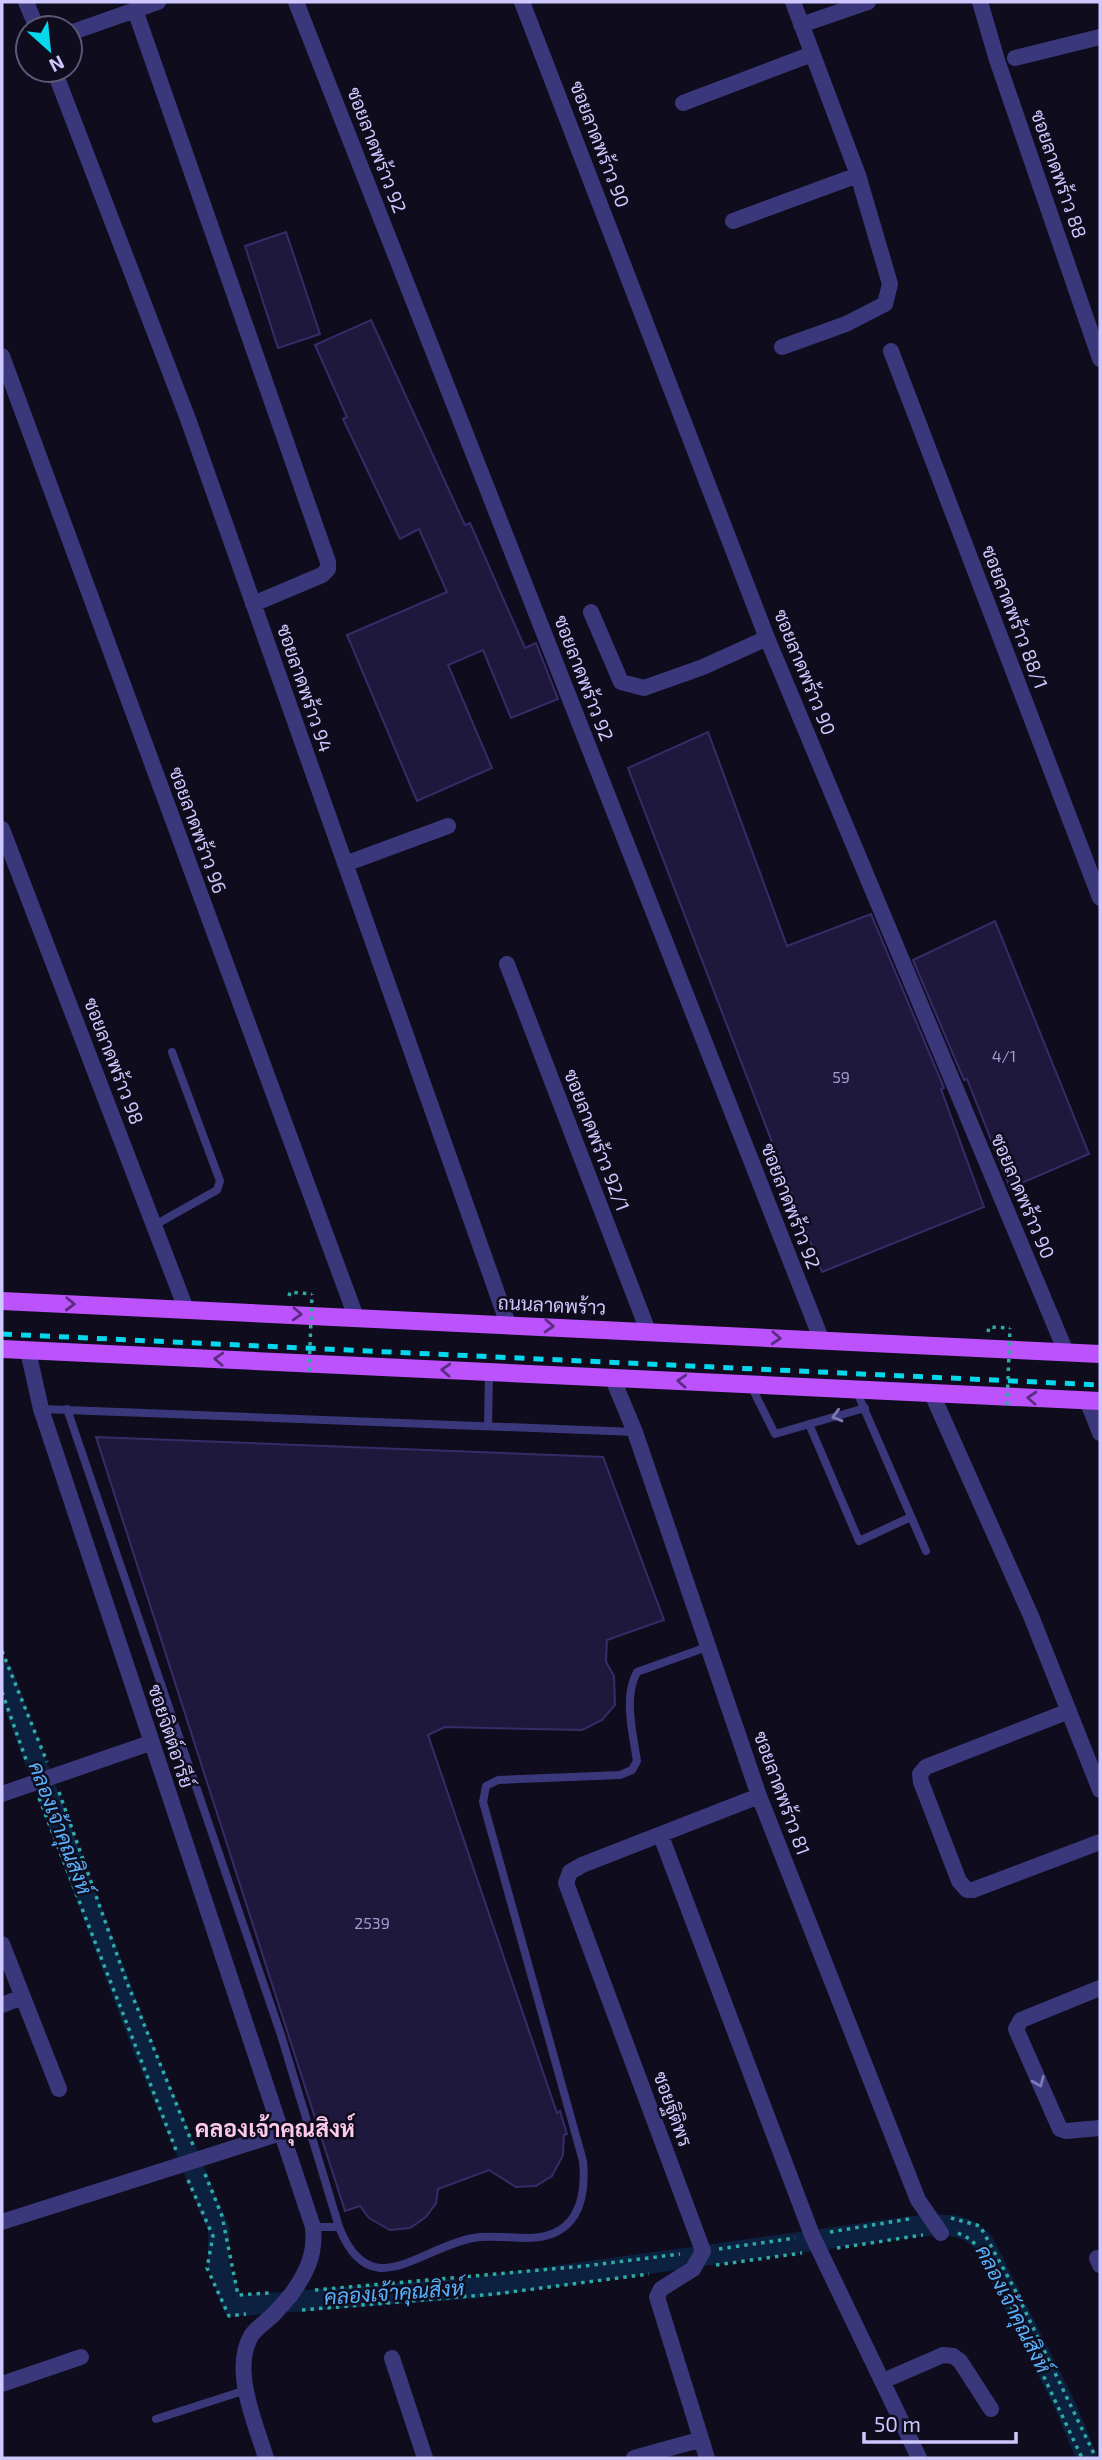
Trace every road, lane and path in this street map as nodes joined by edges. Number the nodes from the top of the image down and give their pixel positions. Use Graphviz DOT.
graph roads {
  1 [pos="158,2"];
  2 [pos="296,2"];
  3 [pos="522,2"];
  4 [pos="793,2"];
  5 [pos="868,2"];
  6 [pos="980,2"];
  7 [pos="135,10"];
  8 [pos="802,25"];
  9 [pos="84,28"];
  10 [pos="1100,37"];
  11 [pos="812,54"];
  12 [pos="1014,58"];
  13 [pos="59,84"];
  14 [pos="683,103"];
  15 [pos="858,175"];
  16 [pos="733,221"];
  17 [pos="782,347"];
  18 [pos="891,351"];
  19 [pos="2,356"];
  20 [pos="1100,359"];
  21 [pos="253,604"];
  22 [pos="591,612"];
  23 [pos="767,638"];
  24 [pos="448,826"];
  25 [pos="2,829"];
  26 [pos="345,864"];
  27 [pos="1100,898"];
  28 [pos="507,964"];
  29 [pos="172,1052"];
  30 [pos="155,1225"];
  31 [pos="312,1294"];
  32 [pos="2,1301"];
  33 [pos="186,1309"];
  34 [pos="356,1317"];
  35 [pos="508,1324"];
  36 [pos="1010,1328"];
  37 [pos="648,1331"];
  38 [pos="822,1340"];
  39 [pos="2,1349"];
  40 [pos="28,1351"];
  41 [pos="1066,1352"];
  42 [pos="1100,1354"];
  43 [pos="309,1371"];
  44 [pos="489,1372"];
  45 [pos="612,1377"];
  46 [pos="750,1384"];
  47 [pos="856,1390"];
  48 [pos="932,1394"];
  49 [pos="1093,1401"];
  50 [pos="1007,1405"];
  51 [pos="865,1408"];
  52 [pos="41,1409"];
  53 [pos="67,1409"];
  54 [pos="809,1424"];
  55 [pos="488,1426"];
  56 [pos="635,1432"];
  57 [pos="1100,1433"];
  58 [pos="911,1517"];
  59 [pos="926,1551"];
  60 [pos="707,1647"];
  61 [pos="2,1651"];
  62 [pos="2,1692"];
  63 [pos="1069,1711"];
  64 [pos="150,1743"];
  65 [pos="54,1775"];
  66 [pos="34,1782"];
  67 [pos="1100,1790"];
  68 [pos="2,1794"];
  69 [pos="759,1796"];
  70 [pos="661,1836"];
  71 [pos="1100,1842"];
  72 [pos="82,1858"];
  73 [pos="64,1864"];
  74 [pos="2,1944"];
  75 [pos="1100,1988"];
  76 [pos="22,1997"];
  77 [pos="2,2005"];
  78 [pos="59,2089"];
  79 [pos="1100,2128"];
  80 [pos="281,2133"];
  81 [pos="199,2159"];
  82 [pos="182,2165"];
  83 [pos="929,2216"];
  84 [pos="2,2222"];
  85 [pos="313,2227"];
  86 [pos="339,2227"];
  87 [pos="941,2233"];
  88 [pos="813,2235"];
  89 [pos="703,2251"];
  90 [pos="386,2285"];
  91 [pos="495,2294"];
  92 [pos="293,2299"];
  93 [pos="387,2304"];
  94 [pos="255,2314"];
  95 [pos="80,2357"];
  96 [pos="392,2358"];
  97 [pos="883,2381"];
  98 [pos="2,2384"];
  99 [pos="246,2390"];
  100 [pos="991,2409"];
  101 [pos="156,2419"];
  102 [pos="699,2440"];
  103 [pos="266,2458"];
  104 [pos="425,2458"];
  105 [pos="634,2458"];
  106 [pos="706,2458"];
  107 [pos="919,2458"];
  108 [pos="1096,2458"];
  1 -- 7 [label="street"];
  2 -- 38 [label="street, ซอยลาดพร้าว 92"];
  3 -- 23 [label="street, ซอยลาดพร้าว 90"];
  4 -- 8 [label="street"];
  5 -- 8 [label="street"];
  6 -- 20 [label="street, ซอยลาดพร้าว 88"];
  7 -- 9 [label="street"];
  7 -- 21 [label="street"];
  8 -- 11 [label="street"];
  10 -- 12 [label="street"];
  11 -- 14 [label="street"];
  11 -- 15 [label="street"];
  13 -- 21 [label="street, ซอยลาดพร้าว 94"];
  15 -- 16 [label="street"];
  15 -- 17 [label="street"];
  18 -- 27 [label="street, ซอยลาดพร้าว 88/1"];
  19 -- 34 [label="street, ซอยลาดพร้าว 96"];
  21 -- 26 [label="street, ซอยลาดพร้าว 94"];
  22 -- 23 [label="street"];
  23 -- 41 [label="street, ซอยลาดพร้าว 90"];
  24 -- 26 [label="street"];
  25 -- 30 [label="street, ซอยลาดพร้าว 98"];
  26 -- 35 [label="street, ซอยลาดพร้าว 94"];
  28 -- 37 [label="street, ซอยลาดพร้าว 92/1"];
  29 -- 30 [label="lane"];
  30 -- 33 [label="street, ซอยลาดพร้าว 98"];
  31 -- 43 [label="path, bridge"];
  32 -- 33 [label="main road, ถนนลาดพร้าว, one-way"];
  33 -- 34 [label="main road, ถนนลาดพร้าว, one-way"];
  34 -- 35 [label="main road, ถนนลาดพร้าว"];
  35 -- 37 [label="main road, ถนนลาดพร้าว, one-way"];
  36 -- 50 [label="path, bridge"];
  37 -- 38 [label="main road, ถนนลาดพร้าว, one-way"];
  38 -- 41 [label="main road, ถนนลาดพร้าว"];
  39 -- 40 [label="main road"];
  44 -- 40 [label="main road, one-way"];
  40 -- 52 [label="street, ซอยจิตต์อารีย์"];
  41 -- 42 [label="main road, ถนนลาดพร้าว"];
  44 -- 45 [label="main road"];
  44 -- 55 [label="lane"];
  46 -- 45 [label="main road, one-way"];
  45 -- 56 [label="street, ซอยลาดพร้าว 81"];
  46 -- 47 [label="main road"];
  46 -- 54 [label="lane"];
  47 -- 48 [label="main road"];
  47 -- 51 [label="lane"];
  49 -- 48 [label="main road, one-way"];
  48 -- 63 [label="street"];
  49 -- 57 [label="street"];
  51 -- 54 [label="lane, one-way"];
  51 -- 58 [label="lane"];
  52 -- 53 [label="lane"];
  52 -- 64 [label="street, ซอยจิตต์อารีย์"];
  53 -- 55 [label="lane"];
  53 -- 86 [label="lane"];
  54 -- 58 [label="lane"];
  55 -- 56 [label="lane"];
  56 -- 60 [label="street, ซอยลาดพร้าว 81"];
  58 -- 59 [label="lane"];
  60 -- 69 [label="street, ซอยลาดพร้าว 81"];
  60 -- 86 [label="lane"];
  61 -- 65 [label="path"];
  62 -- 66 [label="path"];
  63 -- 67 [label="street"];
  63 -- 71 [label="street"];
  64 -- 65 [label="street"];
  64 -- 80 [label="street, ซอยจิตต์อารีย์"];
  65 -- 66 [label="street"];
  65 -- 72 [label="path"];
  66 -- 68 [label="street"];
  66 -- 73 [label="path"];
  69 -- 70 [label="street, ซอยฐิติพร"];
  69 -- 83 [label="street, ซอยลาดพร้าว 81"];
  70 -- 88 [label="street"];
  70 -- 89 [label="street, ซอยฐิติพร"];
  72 -- 73 [label="path"];
  72 -- 81 [label="path"];
  73 -- 82 [label="path"];
  74 -- 76 [label="street"];
  75 -- 79 [label="street, one-way"];
  76 -- 77 [label="street"];
  76 -- 78 [label="street"];
  80 -- 81 [label="street"];
  80 -- 85 [label="street, ซอยจิตต์อารีย์"];
  81 -- 82 [label="street"];
  81 -- 92 [label="path"];
  82 -- 84 [label="street"];
  82 -- 94 [label="path"];
  83 -- 87 [label="street"];
  83 -- 88 [label="path"];
  83 -- 108 [label="path"];
  85 -- 86 [label="lane"];
  85 -- 92 [label="street, ซอยจิตต์อารีย์"];
  88 -- 89 [label="path"];
  88 -- 97 [label="street"];
  89 -- 90 [label="path"];
  89 -- 102 [label="street"];
  90 -- 92 [label="path"];
  90 -- 93 [label="path"];
  91 -- 93 [label="path"];
  92 -- 93 [label="path"];
  92 -- 99 [label="street, ซอยจิตต์อารีย์, bridge"];
  95 -- 98 [label="street"];
  96 -- 104 [label="street"];
  97 -- 100 [label="street"];
  97 -- 107 [label="street"];
  99 -- 101 [label="lane"];
  99 -- 103 [label="street, ซอยจิตต์อารีย์"];
  102 -- 105 [label="street"];
  102 -- 106 [label="street"];
}
